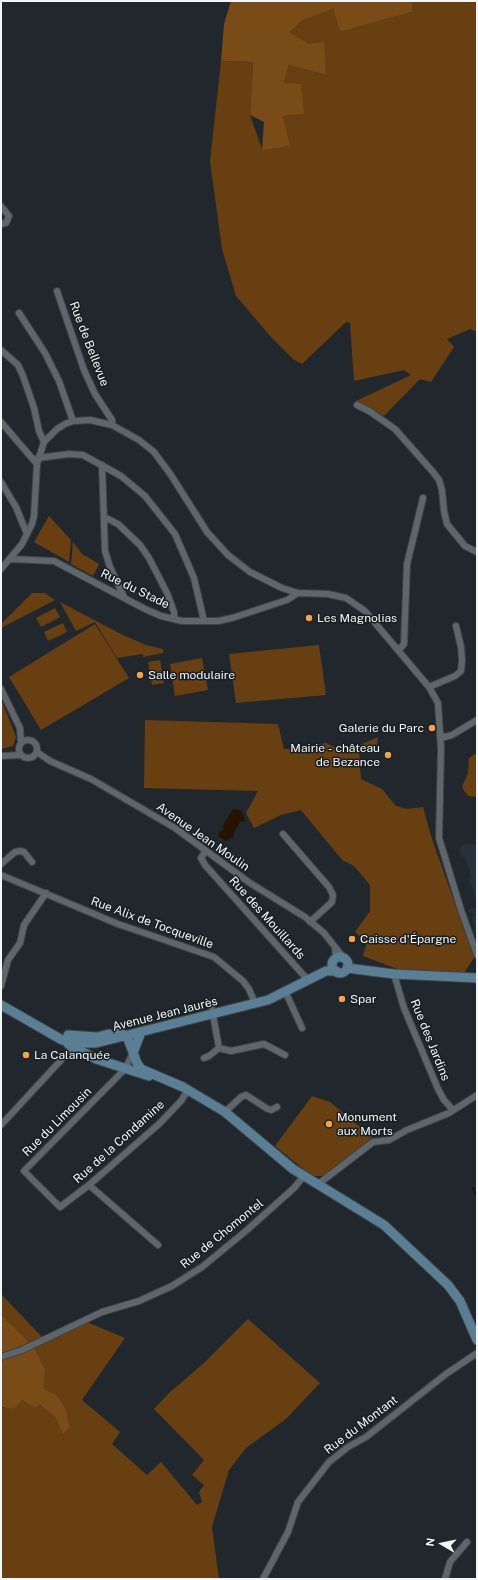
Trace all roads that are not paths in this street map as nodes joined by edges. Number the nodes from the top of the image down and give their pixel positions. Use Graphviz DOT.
graph roads {
  1 [pos="1,206"];
  2 [pos="1,224"];
  3 [pos="57,291"];
  4 [pos="19,313"];
  5 [pos="1,350"];
  6 [pos="357,405"];
  7 [pos="73,421"];
  8 [pos="1,422"];
  9 [pos="112,425"];
  10 [pos="44,442"];
  11 [pos="37,461"];
  12 [pos="102,465"];
  13 [pos="1,482"];
  14 [pos="423,498"];
  15 [pos="104,517"];
  16 [pos="27,534"];
  17 [pos="477,552"];
  18 [pos="10,559"];
  19 [pos="1,569"];
  20 [pos="298,593"];
  21 [pos="124,597"];
  22 [pos="174,619"];
  23 [pos="204,621"];
  24 [pos="456,626"];
  25 [pos="399,650"];
  26 [pos="430,687"];
  27 [pos="1,689"];
  28 [pos="477,720"];
  29 [pos="20,728"];
  30 [pos="440,735"];
  31 [pos="30,739"];
  32 [pos="20,745"];
  33 [pos="37,752"];
  34 [pos="21,755"];
  35 [pos="2,756"];
  36 [pos="31,758"];
  37 [pos="50,761"];
  38 [pos="284,834"];
  39 [pos="206,852"];
  40 [pos="32,862"];
  41 [pos="1,864"];
  42 [pos="1,875"];
  43 [pos="46,893"];
  44 [pos="310,922"];
  45 [pos="477,955"];
  46 [pos="337,963"];
  47 [pos="391,974"];
  48 [pos="477,978"];
  49 [pos="307,979"];
  50 [pos="1,986"];
  51 [pos="285,991"];
  52 [pos="1,1001"];
  53 [pos="254,1001"];
  54 [pos="1,1005"];
  55 [pos="213,1012"];
  56 [pos="302,1028"];
  57 [pos="141,1032"];
  58 [pos="123,1034"];
  59 [pos="96,1040"];
  60 [pos="75,1042"];
  61 [pos="219,1048"];
  62 [pos="133,1054"];
  63 [pos="285,1055"];
  64 [pos="204,1058"];
  65 [pos="96,1059"];
  66 [pos="125,1070"];
  67 [pos="162,1079"];
  68 [pos="188,1090"];
  69 [pos="477,1095"];
  70 [pos="277,1107"];
  71 [pos="453,1110"];
  72 [pos="225,1112"];
  73 [pos="1,1125"];
  74 [pos="303,1177"];
  75 [pos="89,1185"];
  76 [pos="316,1185"];
  77 [pos="60,1207"];
  78 [pos="158,1245"];
  79 [pos="477,1340"];
  80 [pos="477,1354"];
  81 [pos="1,1357"];
  82 [pos="467,1542"];
  83 [pos="263,1579"];
  84 [pos="445,1579"];
  1 -- 2 [label="street"];
  3 -- 9 [label="street, Rue de Bellevue"];
  4 -- 7 [label="street"];
  5 -- 10 [label="street"];
  6 -- 17 [label="street"];
  7 -- 9 [label="street"];
  7 -- 10 [label="street"];
  8 -- 11 [label="street"];
  9 -- 20 [label="street"];
  10 -- 11 [label="street"];
  11 -- 12 [label="street"];
  11 -- 16 [label="street"];
  12 -- 15 [label="street"];
  12 -- 23 [label="street"];
  13 -- 16 [label="street"];
  14 -- 25 [label="street"];
  15 -- 21 [label="street"];
  15 -- 22 [label="street"];
  16 -- 18 [label="street"];
  18 -- 19 [label="street"];
  18 -- 21 [label="street, Rue du Stade"];
  20 -- 23 [label="street, Rue du Stade"];
  20 -- 25 [label="street"];
  21 -- 22 [label="street, Rue du Stade"];
  22 -- 23 [label="street, Rue du Stade"];
  24 -- 26 [label="street"];
  25 -- 26 [label="street"];
  26 -- 30 [label="street"];
  27 -- 29 [label="street"];
  28 -- 30 [label="street"];
  29 -- 31 [label="street"];
  29 -- 32 [label="street"];
  30 -- 45 [label="street"];
  31 -- 32 [label="street"];
  31 -- 33 [label="street"];
  32 -- 34 [label="street"];
  32 -- 35 [label="street"];
  33 -- 36 [label="street"];
  33 -- 37 [label="street, Avenue Jean Moulin"];
  34 -- 35 [label="street"];
  34 -- 36 [label="street"];
  36 -- 37 [label="street, Avenue Jean Moulin"];
  37 -- 39 [label="street, Avenue Jean Moulin"];
  38 -- 44 [label="street"];
  39 -- 44 [label="street, Avenue Jean Moulin"];
  39 -- 49 [label="street, Rue des Mouillards"];
  40 -- 41 [label="street"];
  42 -- 43 [label="street, Rue Alix de Tocqueville"];
  43 -- 50 [label="street"];
  43 -- 53 [label="street, Rue Alix de Tocqueville"];
  44 -- 46 [label="street, Avenue Jean Moulin"];
  46 -- 47 [label="main road, Avenue Jean Jaurès"];
  46 -- 49 [label="main road, Avenue Jean Jaurès"];
  47 -- 48 [label="main road"];
  47 -- 71 [label="street, Rue des Jardins"];
  49 -- 51 [label="main road, Avenue Jean Jaurès"];
  49 -- 53 [label="main road, Avenue Jean Jaurès"];
  51 -- 53 [label="main road, Avenue Jean Jaurès"];
  51 -- 56 [label="street"];
  52 -- 60 [label="main road"];
  53 -- 55 [label="main road, Avenue Jean Jaurès"];
  54 -- 60 [label="main road"];
  55 -- 57 [label="main road, Avenue Jean Jaurès"];
  55 -- 58 [label="main road, Avenue Jean Jaurès"];
  55 -- 61 [label="street"];
  57 -- 58 [label="main road, Avenue Jean Jaurès"];
  57 -- 62 [label="main road"];
  58 -- 59 [label="main road"];
  58 -- 62 [label="main road"];
  59 -- 60 [label="main road"];
  59 -- 65 [label="main road"];
  60 -- 65 [label="main road"];
  60 -- 73 [label="street"];
  61 -- 63 [label="street"];
  61 -- 64 [label="street"];
  62 -- 66 [label="street"];
  62 -- 67 [label="main road"];
  65 -- 66 [label="main road"];
  66 -- 67 [label="main road"];
  66 -- 77 [label="street, Rue du Limousin"];
  67 -- 68 [label="main road"];
  68 -- 72 [label="main road"];
  68 -- 75 [label="street, Rue de la Condamine"];
  69 -- 71 [label="street"];
  70 -- 72 [label="street"];
  71 -- 76 [label="street"];
  72 -- 74 [label="main road"];
  74 -- 76 [label="main road"];
  74 -- 81 [label="street, Rue de Chomontel"];
  75 -- 77 [label="street, Rue de la Condamine"];
  75 -- 78 [label="street"];
  76 -- 79 [label="main road"];
  80 -- 83 [label="street, Rue du Montant"];
  82 -- 84 [label="street"];
}
